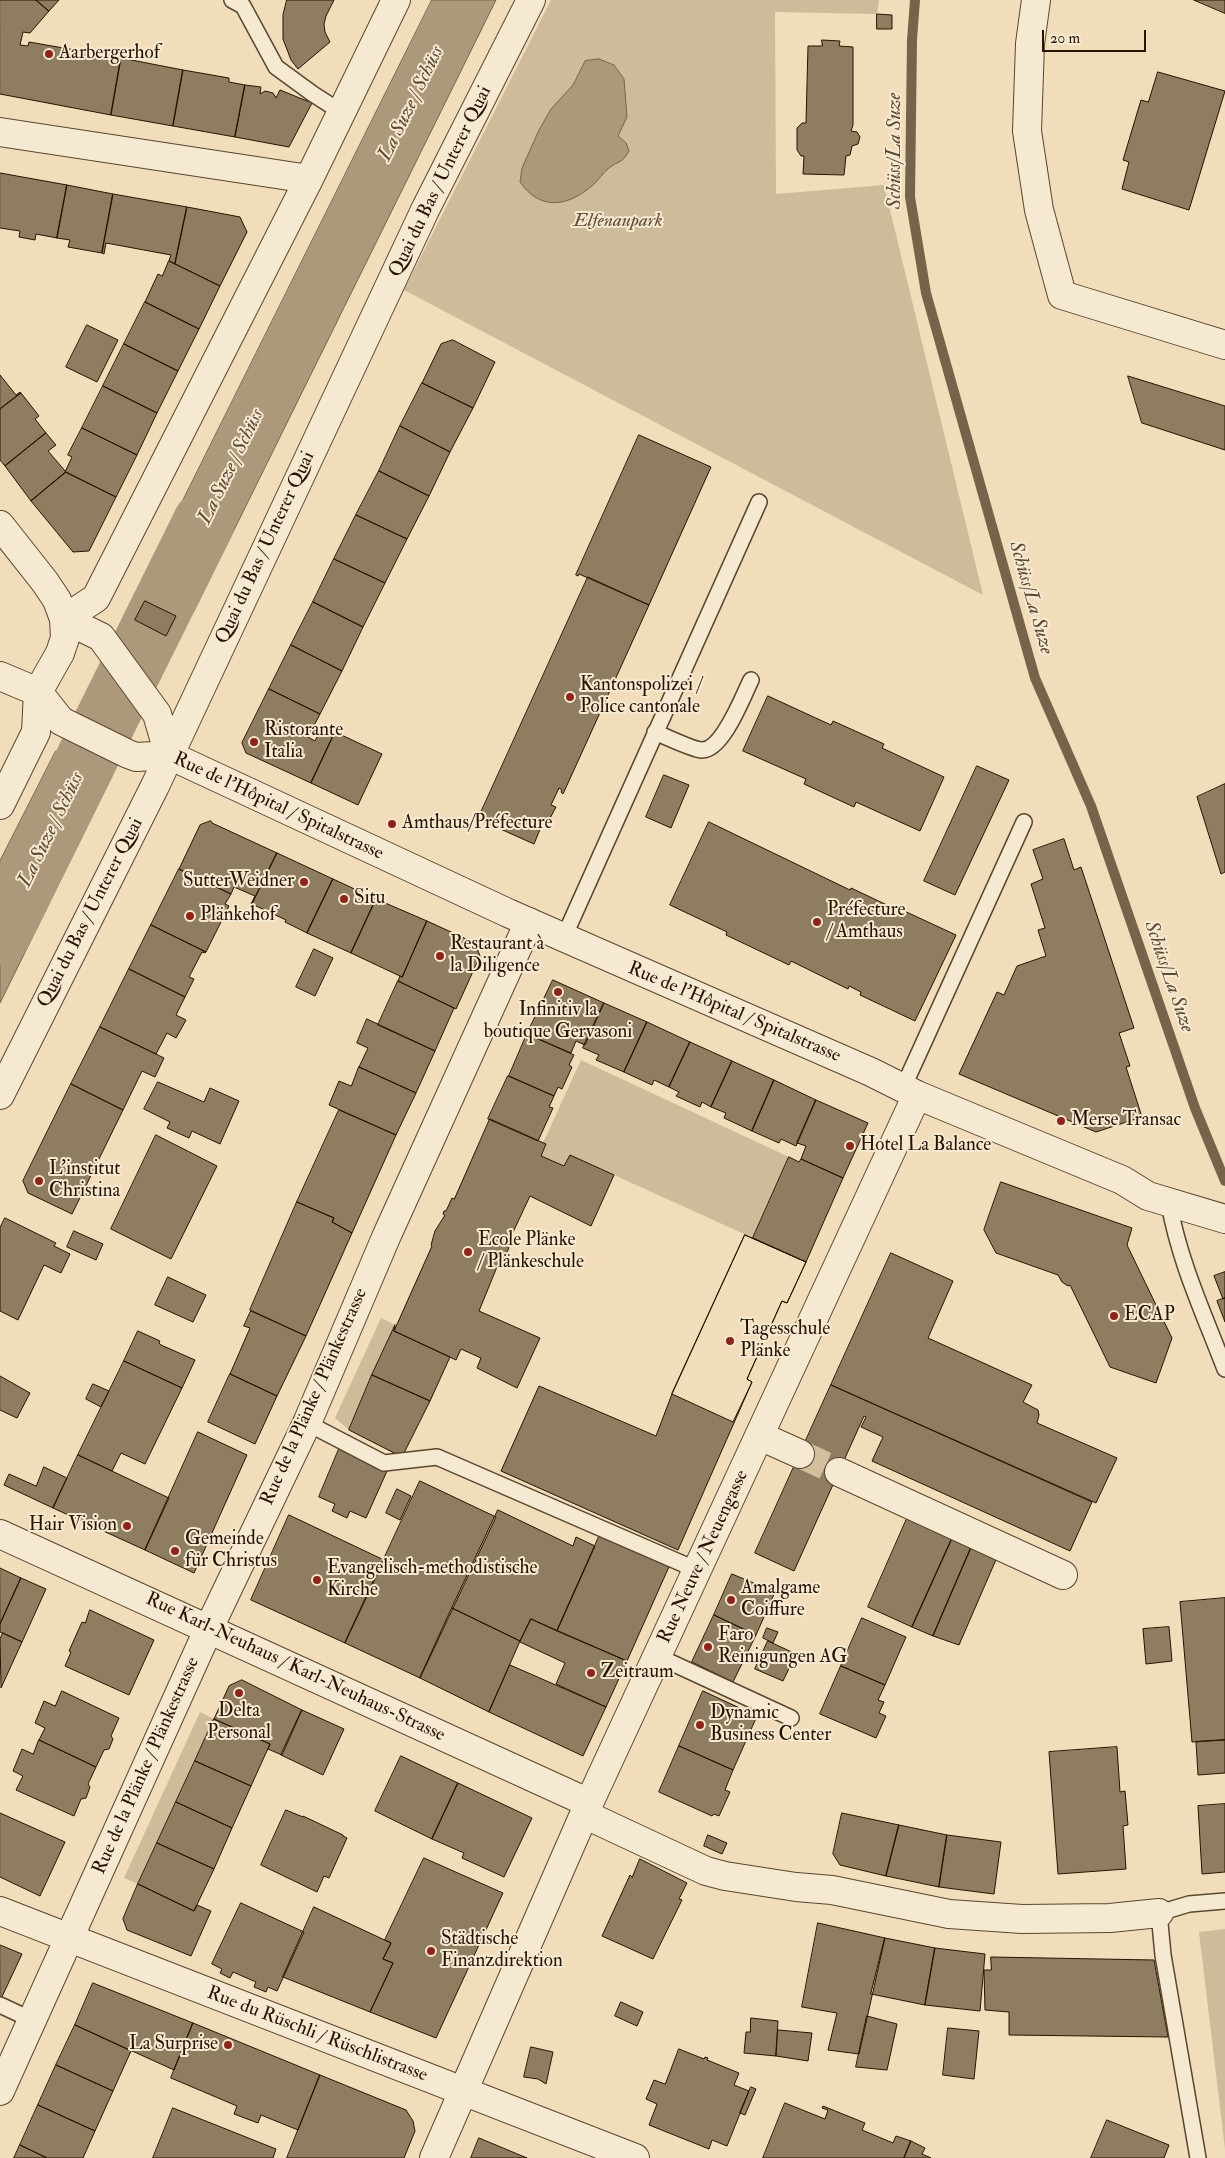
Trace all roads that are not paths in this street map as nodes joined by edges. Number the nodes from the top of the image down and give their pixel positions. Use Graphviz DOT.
graph roads {
  1 [pos="232,0"];
  2 [pos="396,0"];
  3 [pos="531,0"];
  4 [pos="1036,0"];
  5 [pos="341,112"];
  6 [pos="0,132"];
  7 [pos="309,179"];
  8 [pos="1225,345"];
  9 [pos="759,502"];
  10 [pos="0,525"];
  11 [pos="64,619"];
  12 [pos="0,676"];
  13 [pos="752,680"];
  14 [pos="38,692"];
  15 [pos="655,732"];
  16 [pos="169,755"];
  17 [pos="0,805"];
  18 [pos="1024,822"];
  19 [pos="529,922"];
  20 [pos="564,937"];
  21 [pos="910,1092"];
  22 [pos="0,1095"];
  23 [pos="1169,1203"];
  24 [pos="1212,1215"];
  25 [pos="1225,1369"];
  26 [pos="307,1423"];
  27 [pos="760,1436"];
  28 [pos="800,1454"];
  29 [pos="839,1472"];
  30 [pos="0,1534"];
  31 [pos="698,1570"];
  32 [pos="1063,1575"];
  33 [pos="209,1628"];
  34 [pos="657,1656"];
  35 [pos="791,1718"];
  36 [pos="587,1809"];
  37 [pos="1225,1901"];
  38 [pos="0,1911"];
  39 [pos="1159,1913"];
  40 [pos="68,1938"];
  41 [pos="0,2005"];
  42 [pos="32,2020"];
  43 [pos="0,2091"];
  44 [pos="462,2092"];
  45 [pos="434,2158"];
  46 [pos="635,2158"];
  47 [pos="1198,2158"];
  1 -- 5 [label="lane"];
  2 -- 5 [label="street"];
  3 -- 16 [label="street, Quai du Bas / Unterer Quai"];
  4 -- 8 [label="street"];
  5 -- 7 [label="street"];
  6 -- 7 [label="street"];
  7 -- 11 [label="street"];
  9 -- 15 [label="lane"];
  10 -- 11 [label="street"];
  11 -- 14 [label="street"];
  11 -- 16 [label="street"];
  12 -- 14 [label="street, Rue de l'Hôpital / Spitalstrasse"];
  13 -- 15 [label="lane"];
  14 -- 16 [label="street, Rue de l'Hôpital / Spitalstrasse"];
  14 -- 17 [label="street"];
  15 -- 20 [label="lane"];
  16 -- 19 [label="street, Rue de l'Hôpital / Spitalstrasse"];
  16 -- 22 [label="street, Quai du Bas / Unterer Quai"];
  18 -- 21 [label="lane"];
  19 -- 20 [label="street, Rue de l'Hôpital / Spitalstrasse"];
  19 -- 26 [label="street, Rue de la Plänke / Plänkestrasse"];
  20 -- 21 [label="street, Rue de l'Hôpital / Spitalstrasse"];
  21 -- 23 [label="street, Rue de l'Hôpital / Spitalstrasse"];
  21 -- 27 [label="street, Rue Neuve / Neuengasse"];
  23 -- 24 [label="street, Rue de l'Hôpital / Spitalstrasse"];
  23 -- 25 [label="lane"];
  26 -- 31 [label="lane"];
  26 -- 33 [label="street, Rue de la Plänke / Plänkestrasse"];
  27 -- 28 [label="street"];
  27 -- 31 [label="street, Rue Neuve / Neuengasse"];
  29 -- 32 [label="street"];
  30 -- 33 [label="street, Rue Karl-Neuhaus / Karl-Neuhaus-Strasse"];
  31 -- 34 [label="street, Rue Neuve / Neuengasse"];
  33 -- 36 [label="street, Rue Karl-Neuhaus / Karl-Neuhaus-Strasse"];
  33 -- 40 [label="street, Rue de la Plänke / Plänkestrasse"];
  34 -- 35 [label="lane"];
  34 -- 36 [label="street, Rue Neuve / Neuengasse"];
  36 -- 39 [label="street, Rue Karl-Neuhaus / Karl-Neuhaus-Strasse"];
  36 -- 44 [label="street, Rue Neuve / Neuengasse"];
  37 -- 39 [label="lane, Rue Karl-Neuhaus / Karl-Neuhaus-Strasse"];
  38 -- 40 [label="street, Rue du Rüschli / Rüschlistrasse"];
  39 -- 47 [label="lane"];
  40 -- 42 [label="street, Rue de la Plänke / Plänkestrasse"];
  40 -- 44 [label="street, Rue du Rüschli / Rüschlistrasse"];
  41 -- 42 [label="lane"];
  42 -- 43 [label="street, Rue de la Plänke / Plänkestrasse"];
  44 -- 45 [label="street, Rue Neuve / Neuengasse"];
  44 -- 46 [label="street, Rue du Rüschli / Rüschlistrasse"];
}
